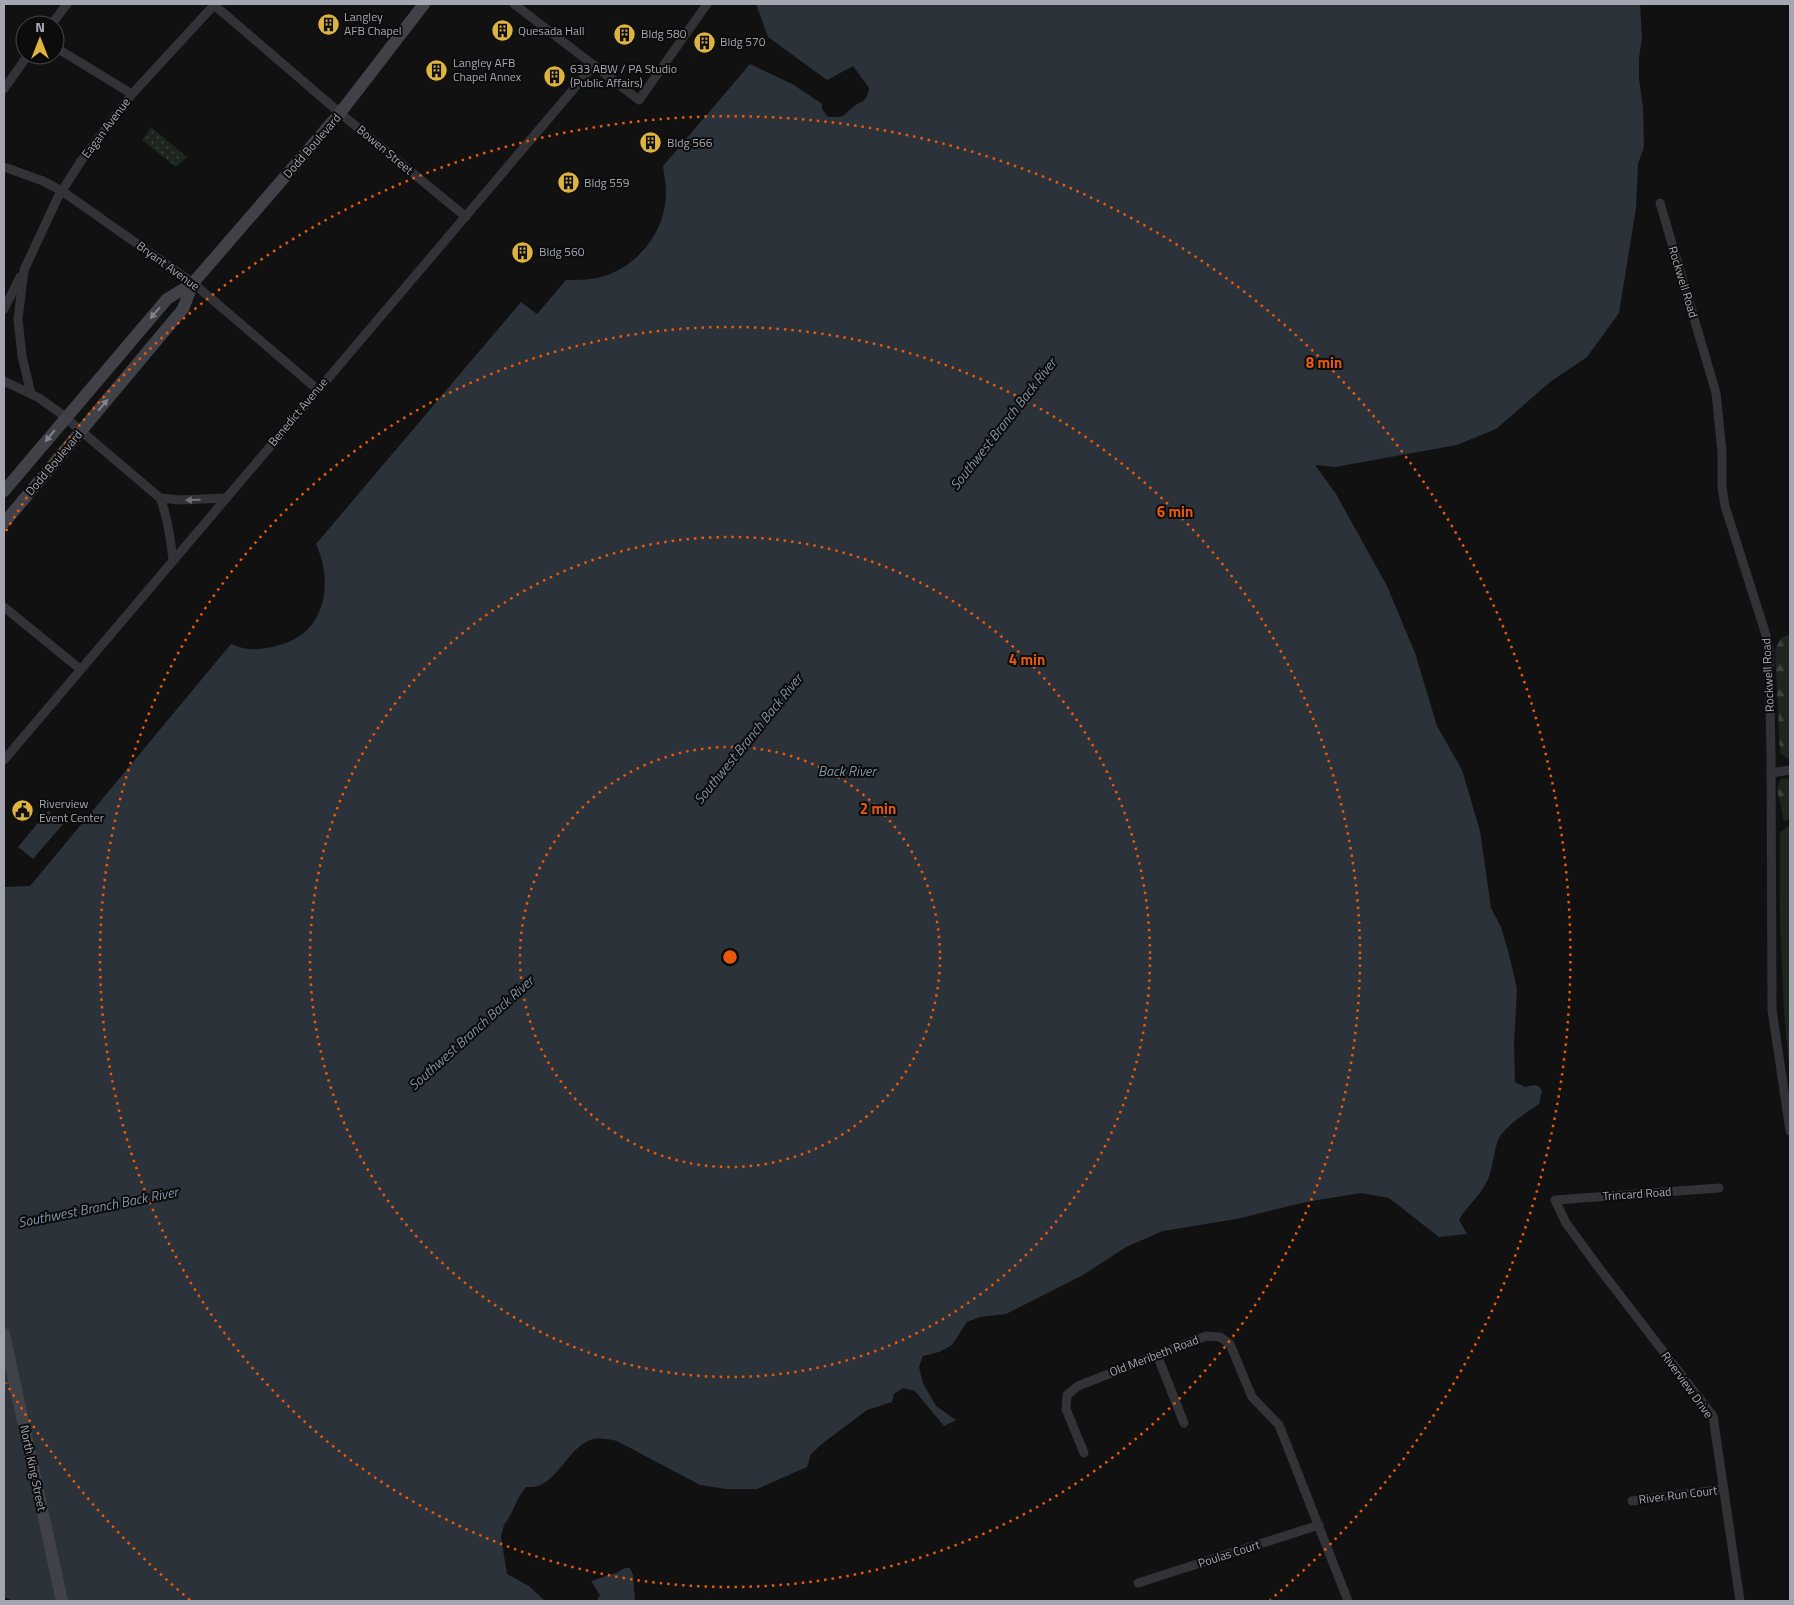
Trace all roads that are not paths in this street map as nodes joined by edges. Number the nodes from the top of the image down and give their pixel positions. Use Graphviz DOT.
graph roads {
  1 [pos="67,4"];
  2 [pos="214,4"];
  3 [pos="424,4"];
  4 [pos="514,4"];
  5 [pos="707,4"];
  6 [pos="59,15"];
  7 [pos="65,53"];
  8 [pos="21,65"];
  9 [pos="594,65"];
  10 [pos="4,89"];
  11 [pos="132,94"];
  12 [pos="340,113"];
  13 [pos="4,168"];
  14 [pos="62,191"];
  15 [pos="1660,203"];
  16 [pos="466,217"];
  17 [pos="24,270"];
  18 [pos="193,283"];
  19 [pos="4,309"];
  20 [pos="4,381"];
  21 [pos="317,389"];
  22 [pos="31,394"];
  23 [pos="65,418"];
  24 [pos="81,432"];
  25 [pos="4,491"];
  26 [pos="160,498"];
  27 [pos="226,498"];
  28 [pos="4,523"];
  29 [pos="173,559"];
  30 [pos="4,607"];
  31 [pos="80,670"];
  32 [pos="4,760"];
  33 [pos="1790,770"];
  34 [pos="1771,773"];
  35 [pos="1788,1102"];
  36 [pos="1790,1131"];
  37 [pos="1719,1188"];
  38 [pos="1555,1200"];
  39 [pos="4,1334"];
  40 [pos="1157,1355"];
  41 [pos="1184,1423"];
  42 [pos="1084,1453"];
  43 [pos="1724,1489"];
  44 [pos="1632,1500"];
  45 [pos="1319,1525"];
  46 [pos="1138,1583"];
  47 [pos="62,1601"];
  48 [pos="1348,1601"];
  49 [pos="1740,1601"];
  1 -- 6 [label="street"];
  2 -- 11 [label="street, Eagan Avenue"];
  2 -- 12 [label="street, Bowen Street"];
  3 -- 12 [label="street, Dodd Boulevard"];
  4 -- 9 [label="street"];
  5 -- 9 [label="street"];
  7 -- 11 [label="street"];
  8 -- 10 [label="street"];
  9 -- 16 [label="street, Benedict Avenue"];
  11 -- 14 [label="street, Eagan Avenue"];
  12 -- 16 [label="street, Bowen Street"];
  12 -- 18 [label="street, Dodd Boulevard"];
  13 -- 14 [label="street, Bryant Avenue"];
  14 -- 17 [label="street, Eagan Avenue"];
  14 -- 18 [label="street, Bryant Avenue"];
  15 -- 34 [label="street, Rockwell Road"];
  16 -- 21 [label="street, Benedict Avenue"];
  17 -- 19 [label="street, Eagan Avenue"];
  17 -- 22 [label="street, Eagan Avenue"];
  18 -- 21 [label="street, Bryant Avenue"];
  18 -- 23 [label="street, Dodd Boulevard, one-way"];
  24 -- 18 [label="street, Dodd Boulevard, one-way"];
  20 -- 22 [label="street"];
  21 -- 27 [label="street, Benedict Avenue"];
  22 -- 23 [label="street"];
  23 -- 24 [label="street"];
  23 -- 25 [label="street, Dodd Boulevard, one-way"];
  24 -- 26 [label="street"];
  24 -- 28 [label="street, Dodd Boulevard"];
  27 -- 26 [label="street, one-way"];
  26 -- 29 [label="street"];
  27 -- 29 [label="street, Benedict Avenue"];
  29 -- 31 [label="street, Benedict Avenue"];
  30 -- 31 [label="street"];
  31 -- 32 [label="street, Benedict Avenue"];
  33 -- 34 [label="street"];
  34 -- 35 [label="street, Rockwell Road"];
  35 -- 36 [label="street, Rockwell Road"];
  37 -- 38 [label="street, Trincard Road"];
  38 -- 43 [label="street, Riverview Drive"];
  39 -- 47 [label="street, North King Street"];
  40 -- 41 [label="street"];
  40 -- 42 [label="street, Old Meribeth Road"];
  40 -- 45 [label="street, Old Meribeth Road"];
  43 -- 44 [label="street, River Run Court"];
  43 -- 49 [label="street, Riverview Drive"];
  45 -- 46 [label="street, Poulas Court"];
  45 -- 48 [label="street, Old Meribeth Road"];
}
